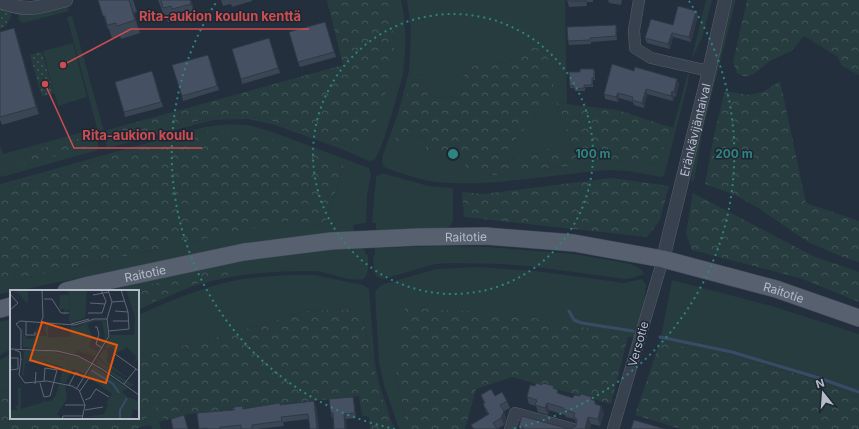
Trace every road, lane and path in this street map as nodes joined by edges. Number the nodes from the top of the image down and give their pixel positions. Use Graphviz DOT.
graph roads {
  1 [pos="66,0"];
  2 [pos="639,0"];
  3 [pos="725,0"];
  4 [pos="0,2"];
  5 [pos="709,71"];
  6 [pos="663,259"];
  7 [pos="70,290"];
  8 [pos="10,306"];
  9 [pos="0,309"];
  10 [pos="859,318"];
  11 [pos="510,429"];
  12 [pos="573,429"];
  13 [pos="614,429"];
  1 -- 4 [label="street"];
  2 -- 5 [label="street"];
  3 -- 5 [label="street, Eränkävijäntaival"];
  5 -- 6 [label="street, Eränkävijäntaival"];
  6 -- 7 [label="main road, Raitotie"];
  6 -- 10 [label="main road, Raitotie"];
  6 -- 13 [label="street, Versotie"];
  8 -- 9 [label="main road"];
  11 -- 12 [label="street"];
}
